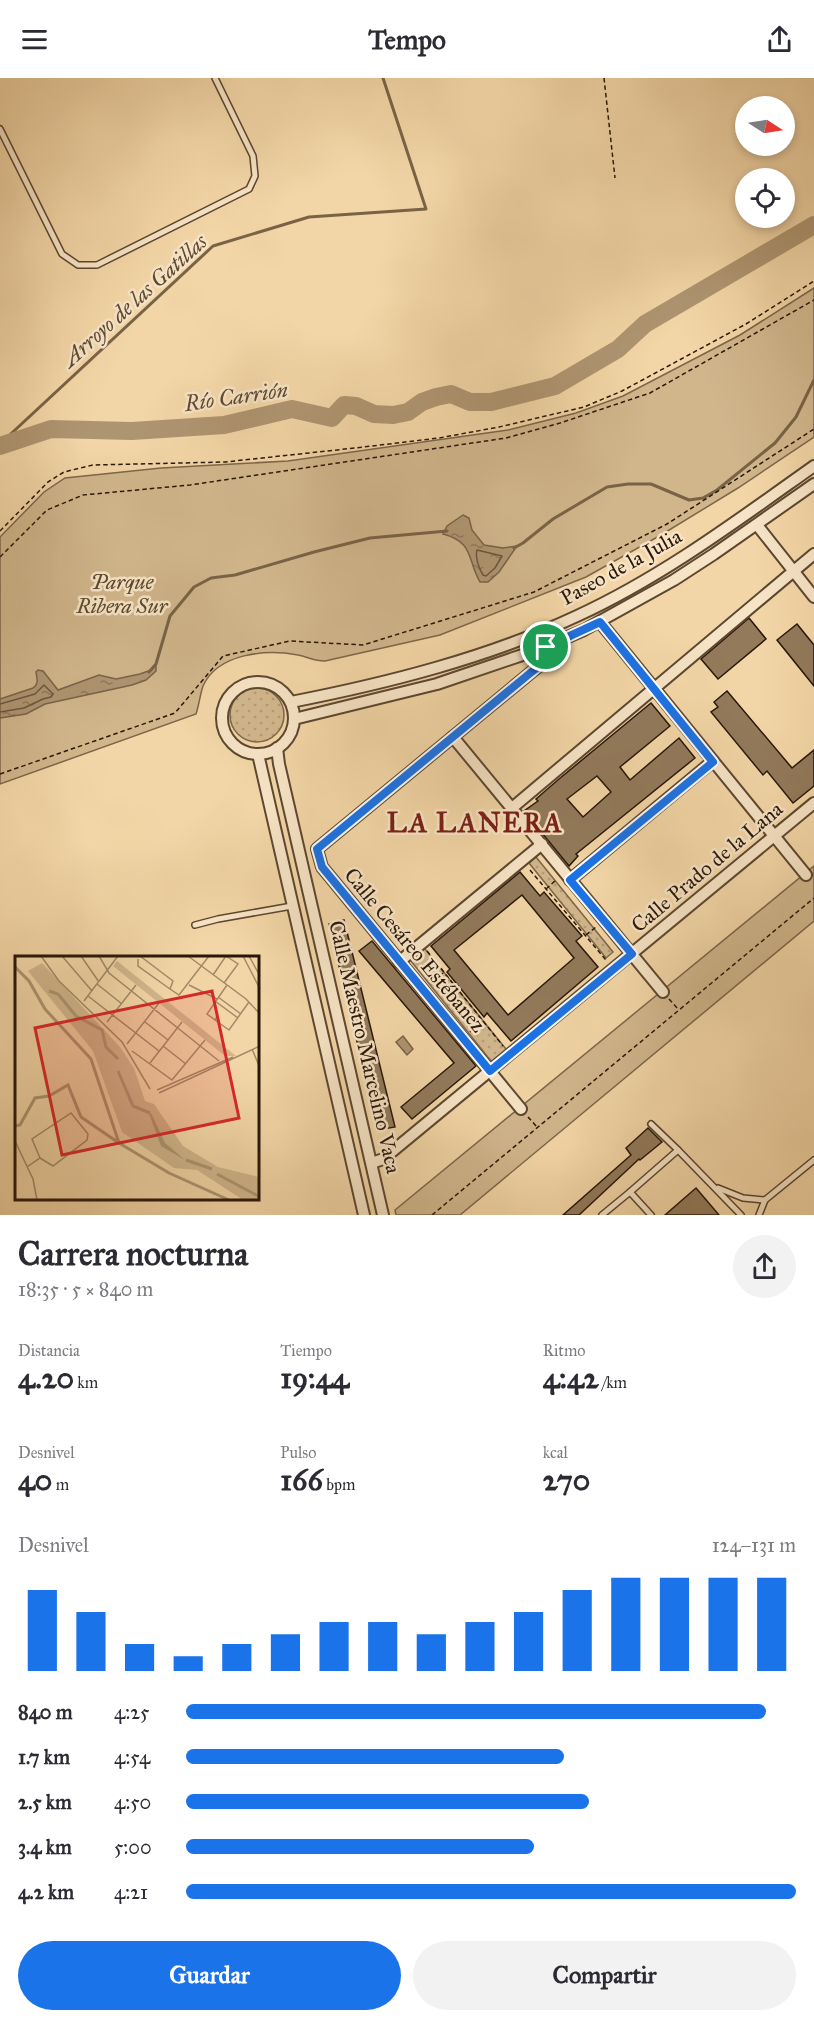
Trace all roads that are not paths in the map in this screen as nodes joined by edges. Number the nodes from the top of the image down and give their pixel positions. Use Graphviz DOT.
graph roads {
  1 [pos="215,78"];
  2 [pos="0,129"];
  3 [pos="814,466"];
  4 [pos="814,484"];
  5 [pos="757,525"];
  6 [pos="814,554"];
  7 [pos="793,571"];
  8 [pos="814,597"];
  9 [pos="600,622"];
  10 [pos="546,647"];
  11 [pos="655,689"];
  12 [pos="291,702"];
  13 [pos="294,719"];
  14 [pos="453,737"];
  15 [pos="277,748"];
  16 [pos="258,754"];
  17 [pos="713,762"];
  18 [pos="814,803"];
  19 [pos="512,808"];
  20 [pos="774,836"];
  21 [pos="542,844"];
  22 [pos="806,875"];
  23 [pos="570,880"];
  24 [pos="292,906"];
  25 [pos="195,925"];
  26 [pos="632,954"];
  27 [pos="399,962"];
  28 [pos="663,992"];
  29 [pos="490,1071"];
  30 [pos="521,1109"];
  31 [pos="651,1124"];
  32 [pos="678,1150"];
  33 [pos="814,1160"];
  34 [pos="372,1163"];
  35 [pos="715,1187"];
  36 [pos="630,1192"];
  37 [pos="765,1200"];
  38 [pos="364,1215"];
  39 [pos="383,1215"];
  40 [pos="602,1215"];
  41 [pos="651,1215"];
  42 [pos="741,1215"];
  43 [pos="759,1215"];
  1 -- 2 [label="lane"];
  3 -- 12 [label="street, Paseo de la Julia"];
  4 -- 5 [label="street, Paseo de la Julia"];
  5 -- 7 [label="street"];
  5 -- 9 [label="street, Paseo de la Julia"];
  6 -- 7 [label="street"];
  7 -- 8 [label="street"];
  7 -- 11 [label="street"];
  9 -- 10 [label="street, Paseo de la Julia"];
  9 -- 11 [label="street"];
  10 -- 13 [label="street, Paseo de la Julia"];
  10 -- 14 [label="street"];
  11 -- 17 [label="street"];
  11 -- 19 [label="street"];
  12 -- 13 [label="street"];
  12 -- 16 [label="street"];
  13 -- 15 [label="street"];
  14 -- 19 [label="street"];
  14 -- 27 [label="street, Calle Cesáreo Estébanez"];
  15 -- 16 [label="street"];
  15 -- 34 [label="street, Calle Maestro Marcelino Vaca"];
  16 -- 24 [label="street, Calle Maestro Marcelino Vaca"];
  17 -- 20 [label="street"];
  17 -- 23 [label="street"];
  18 -- 20 [label="street, Calle Prado de la Lana"];
  19 -- 21 [label="street"];
  20 -- 22 [label="street"];
  20 -- 26 [label="street, Calle Prado de la Lana"];
  21 -- 23 [label="street"];
  21 -- 27 [label="street"];
  23 -- 26 [label="street"];
  24 -- 25 [label="lane"];
  24 -- 38 [label="street, Calle Maestro Marcelino Vaca"];
  26 -- 28 [label="street"];
  26 -- 29 [label="street, Calle Prado de la Lana"];
  27 -- 29 [label="street, Calle Cesáreo Estébanez"];
  29 -- 30 [label="street, Calle Cesáreo Estébanez"];
  29 -- 34 [label="street, Calle Prado de la Lana"];
  31 -- 32 [label="lane"];
  32 -- 35 [label="lane"];
  32 -- 36 [label="lane"];
  33 -- 37 [label="lane"];
  34 -- 39 [label="street, Calle Maestro Marcelino Vaca"];
  35 -- 37 [label="lane"];
  35 -- 42 [label="lane"];
  36 -- 40 [label="lane"];
  36 -- 41 [label="lane"];
  37 -- 43 [label="lane"];
}
